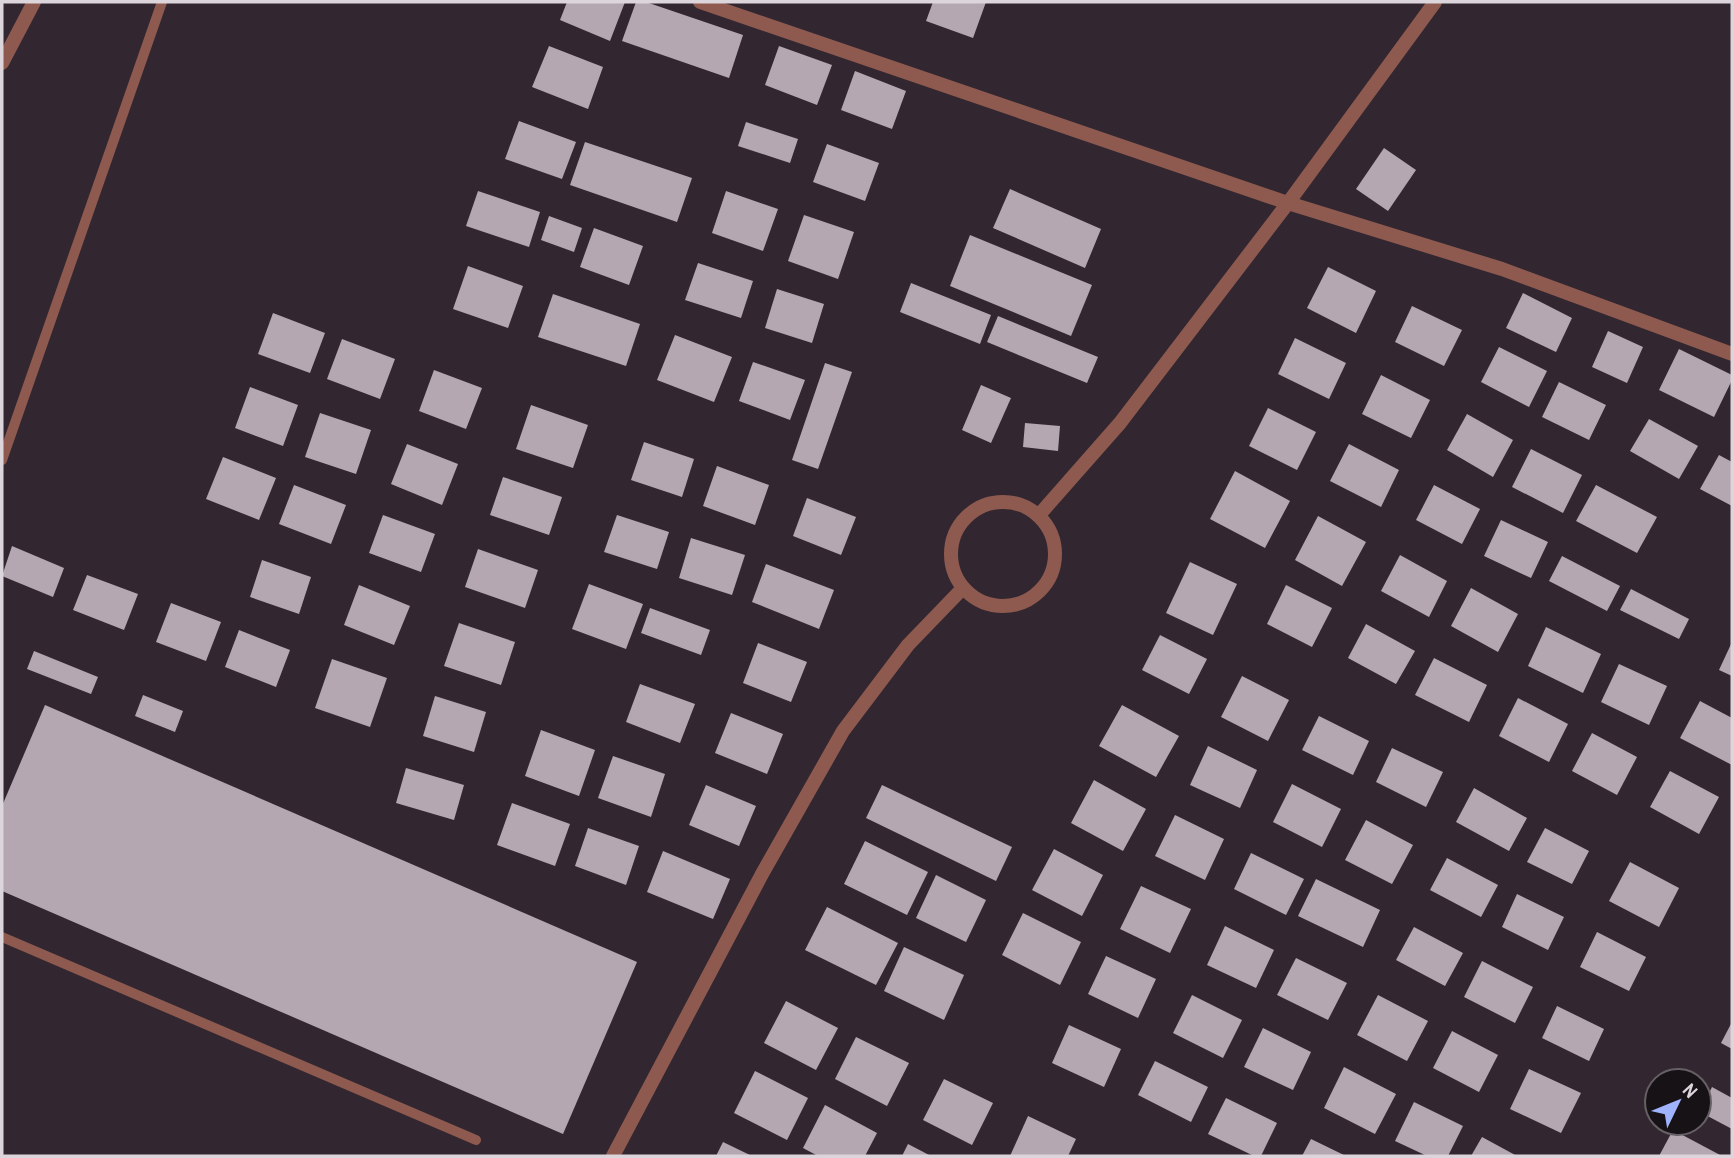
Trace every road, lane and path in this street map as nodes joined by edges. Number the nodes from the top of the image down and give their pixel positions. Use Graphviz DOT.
graph roads {
  1 [pos="34,2"];
  2 [pos="162,2"];
  3 [pos="700,2"];
  4 [pos="1435,2"];
  5 [pos="2,62"];
  6 [pos="1287,203"];
  7 [pos="1732,354"];
  8 [pos="2,460"];
  9 [pos="1039,515"];
  10 [pos="963,588"];
  11 [pos="2,937"];
  12 [pos="476,1140"];
  13 [pos="614,1156"];
  1 -- 5 [label="street"];
  2 -- 8 [label="lane"];
  3 -- 6 [label="street"];
  4 -- 6 [label="street"];
  6 -- 7 [label="street"];
  6 -- 9 [label="street"];
  9 -- 10 [label="street"];
  9 -- 10 [label="street"];
  10 -- 13 [label="street"];
  11 -- 12 [label="lane"];
}
